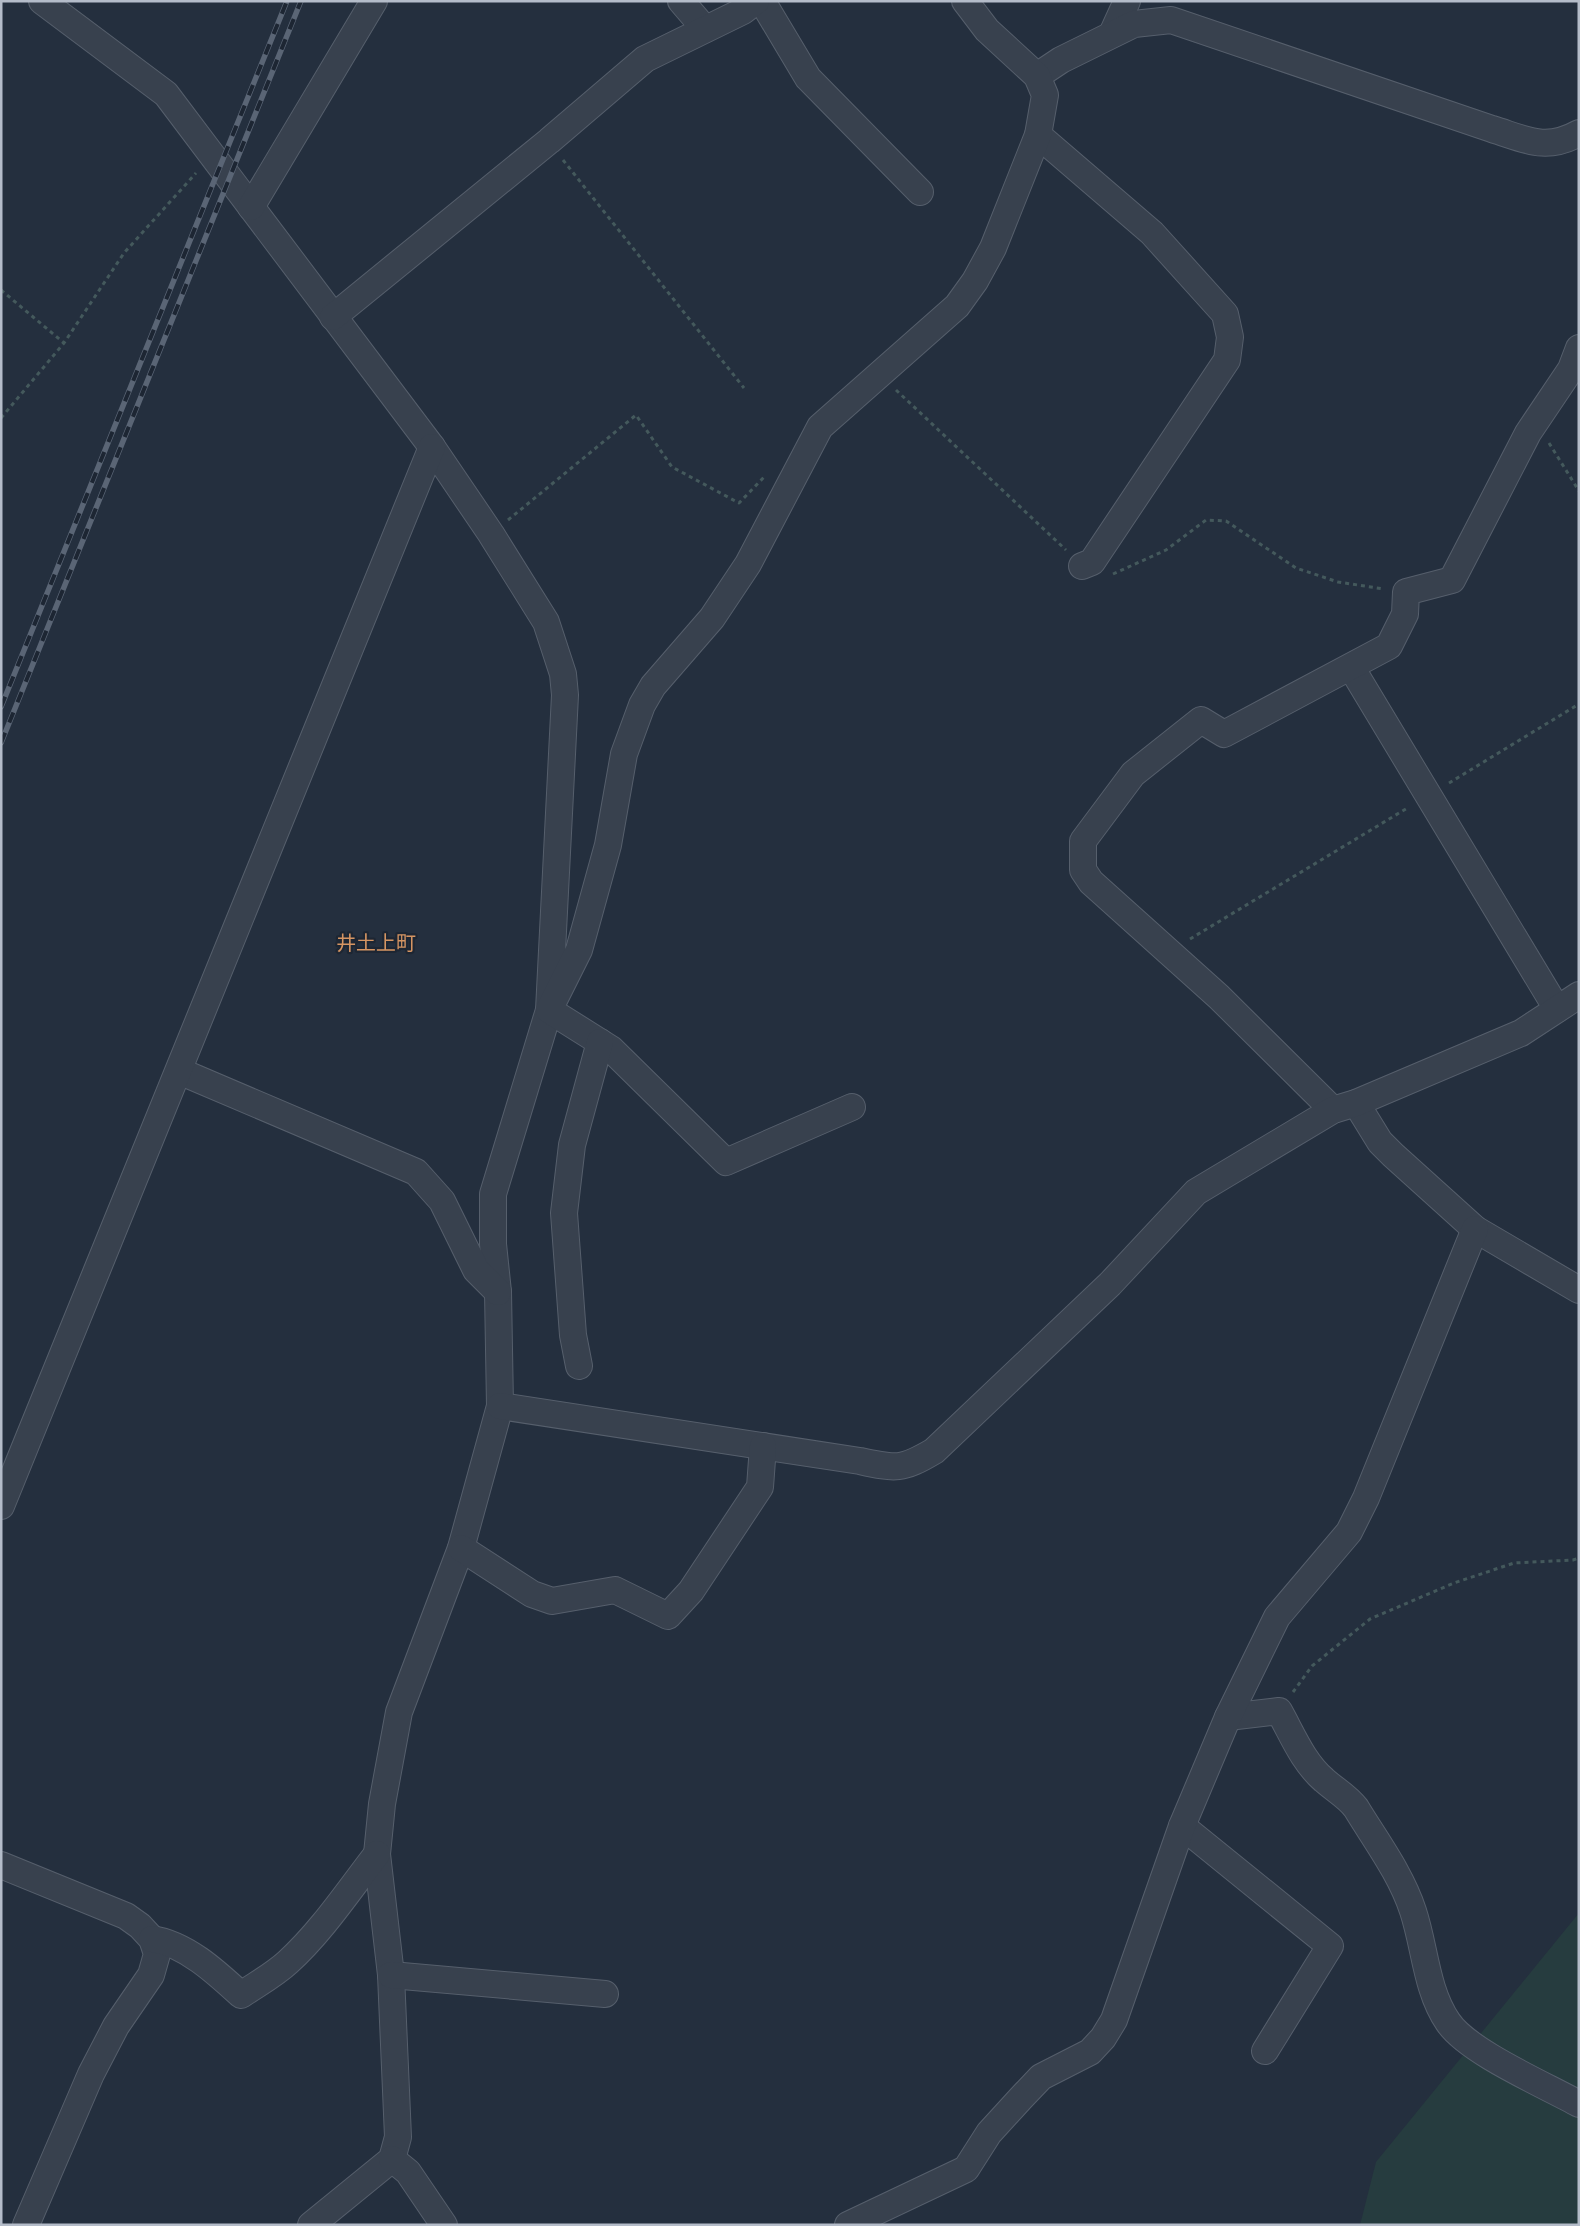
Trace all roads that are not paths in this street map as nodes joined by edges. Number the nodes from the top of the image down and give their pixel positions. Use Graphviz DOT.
graph roads {
  1 [pos="42,1"];
  2 [pos="374,1"];
  3 [pos="681,1"];
  4 [pos="756,1"];
  5 [pos="762,1"];
  6 [pos="966,1"];
  7 [pos="1128,1"];
  8 [pos="705,29"];
  9 [pos="1112,34"];
  10 [pos="1037,76"];
  11 [pos="1579,133"];
  12 [pos="1038,135"];
  13 [pos="920,192"];
  14 [pos="251,207"];
  15 [pos="332,317"];
  16 [pos="1579,348"];
  17 [pos="432,447"];
  18 [pos="1082,566"];
  19 [pos="1351,667"];
  20 [pos="1579,995"];
  21 [pos="1557,1009"];
  22 [pos="549,1010"];
  23 [pos="600,1042"];
  24 [pos="179,1071"];
  25 [pos="852,1107"];
  26 [pos="1344,1107"];
  27 [pos="1475,1229"];
  28 [pos="1579,1290"];
  29 [pos="498,1292"];
  30 [pos="579,1366"];
  31 [pos="500,1406"];
  32 [pos="763,1446"];
  33 [pos="1,1506"];
  34 [pos="461,1548"];
  35 [pos="1228,1717"];
  36 [pos="1182,1826"];
  37 [pos="377,1854"];
  38 [pos="1,1865"];
  39 [pos="152,1939"];
  40 [pos="391,1975"];
  41 [pos="605,1994"];
  42 [pos="1265,2051"];
  43 [pos="1579,2104"];
  44 [pos="392,2159"];
  45 [pos="26,2225"];
  46 [pos="311,2225"];
  47 [pos="444,2225"];
  48 [pos="848,2225"];
  1 -- 14 [label="street"];
  2 -- 14 [label="street"];
  3 -- 8 [label="street"];
  4 -- 8 [label="street"];
  5 -- 13 [label="street"];
  6 -- 10 [label="street"];
  7 -- 9 [label="street"];
  8 -- 15 [label="street"];
  9 -- 10 [label="street"];
  9 -- 11 [label="street"];
  10 -- 12 [label="street"];
  12 -- 18 [label="street"];
  12 -- 22 [label="street"];
  14 -- 15 [label="street"];
  15 -- 17 [label="street"];
  16 -- 19 [label="street"];
  17 -- 22 [label="street"];
  17 -- 24 [label="street"];
  19 -- 21 [label="street"];
  19 -- 26 [label="street"];
  20 -- 21 [label="street"];
  21 -- 26 [label="street"];
  22 -- 23 [label="street"];
  22 -- 29 [label="street"];
  23 -- 25 [label="street"];
  23 -- 30 [label="street"];
  24 -- 29 [label="street"];
  24 -- 33 [label="street"];
  26 -- 27 [label="street"];
  26 -- 32 [label="street"];
  27 -- 28 [label="street"];
  27 -- 35 [label="street"];
  29 -- 31 [label="street"];
  31 -- 32 [label="street"];
  31 -- 34 [label="street"];
  32 -- 34 [label="street"];
  34 -- 37 [label="street"];
  35 -- 36 [label="street"];
  35 -- 43 [label="street"];
  36 -- 42 [label="street"];
  36 -- 48 [label="street"];
  37 -- 39 [label="street"];
  37 -- 40 [label="street"];
  38 -- 39 [label="street"];
  39 -- 45 [label="street"];
  40 -- 41 [label="street"];
  40 -- 44 [label="street"];
  44 -- 46 [label="street"];
  44 -- 47 [label="street"];
}
